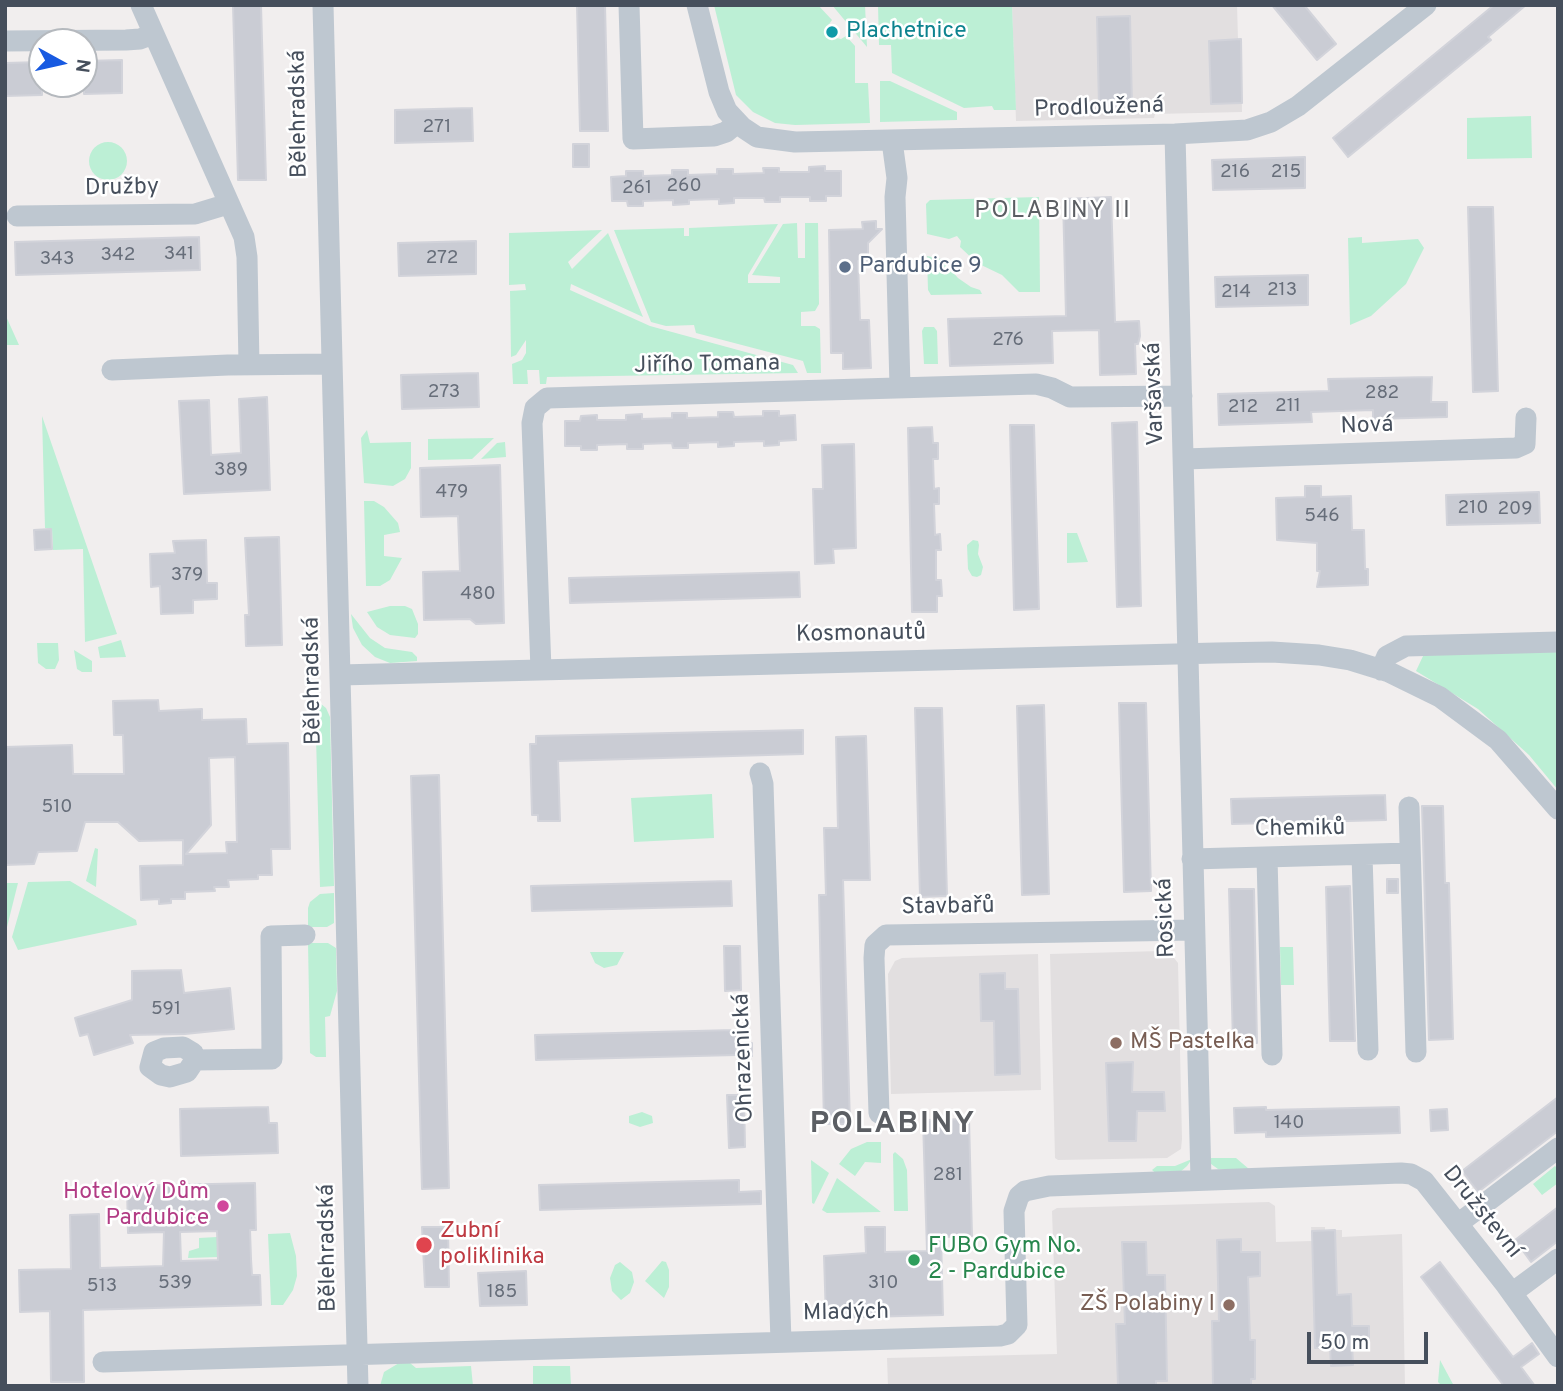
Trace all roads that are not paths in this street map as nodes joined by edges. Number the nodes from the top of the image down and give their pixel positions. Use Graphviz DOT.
graph roads {
  1 [pos="141,5"];
  2 [pos="323,5"];
  3 [pos="629,5"];
  4 [pos="697,5"];
  5 [pos="1426,5"];
  6 [pos="153,34"];
  7 [pos="5,41"];
  8 [pos="737,123"];
  9 [pos="1175,134"];
  10 [pos="892,141"];
  11 [pos="228,204"];
  12 [pos="17,216"];
  13 [pos="332,364"];
  14 [pos="248,365"];
  15 [pos="112,370"];
  16 [pos="900,387"];
  17 [pos="1182,396"];
  18 [pos="1526,418"];
  19 [pos="1184,459"];
  20 [pos="1558,642"];
  21 [pos="1188,654"];
  22 [pos="541,670"];
  23 [pos="1381,670"];
  24 [pos="340,675"];
  25 [pos="760,773"];
  26 [pos="1409,807"];
  27 [pos="1558,809"];
  28 [pos="1410,853"];
  29 [pos="1362,855"];
  30 [pos="1267,857"];
  31 [pos="1192,859"];
  32 [pos="1194,930"];
  33 [pos="305,935"];
  34 [pos="1368,1050"];
  35 [pos="1416,1052"];
  36 [pos="1272,1055"];
  37 [pos="195,1060"];
  38 [pos="878,1113"];
  39 [pos="1558,1148"];
  40 [pos="1200,1180"];
  41 [pos="1458,1223"];
  42 [pos="1558,1259"];
  43 [pos="1512,1293"];
  44 [pos="781,1342"];
  45 [pos="358,1355"];
  46 [pos="1558,1357"];
  47 [pos="103,1362"];
  48 [pos="358,1386"];
  1 -- 6 [label="street"];
  2 -- 13 [label="street, Bělehradská"];
  3 -- 8 [label="street"];
  4 -- 8 [label="street"];
  5 -- 9 [label="street, Prodloužená"];
  6 -- 7 [label="street"];
  6 -- 11 [label="street"];
  8 -- 10 [label="street, Prodloužená"];
  9 -- 10 [label="street, Prodloužená"];
  9 -- 17 [label="street, Varšavská"];
  10 -- 16 [label="street"];
  11 -- 12 [label="street, Družby"];
  11 -- 14 [label="street"];
  13 -- 14 [label="street"];
  13 -- 24 [label="street, Bělehradská"];
  14 -- 15 [label="street"];
  16 -- 17 [label="street, Jiřího Tomana"];
  16 -- 22 [label="street, Jiřího Tomana"];
  17 -- 19 [label="street, Varšavská"];
  18 -- 19 [label="street, Nová"];
  19 -- 21 [label="street, Varšavská"];
  20 -- 23 [label="street"];
  21 -- 22 [label="street, Kosmonautů"];
  21 -- 23 [label="street, Kosmonautů"];
  21 -- 31 [label="street, Rosická"];
  22 -- 24 [label="street, Kosmonautů"];
  23 -- 27 [label="street, Kosmonautů"];
  24 -- 45 [label="street, Bělehradská"];
  25 -- 44 [label="street, Ohrazenická"];
  26 -- 28 [label="street"];
  28 -- 29 [label="street, Chemiků"];
  28 -- 35 [label="street"];
  29 -- 30 [label="street, Chemiků"];
  29 -- 34 [label="street"];
  30 -- 31 [label="street, Chemiků"];
  30 -- 36 [label="street"];
  31 -- 32 [label="street, Rosická"];
  32 -- 38 [label="street, Stavbařů"];
  32 -- 40 [label="street, Rosická"];
  33 -- 37 [label="street"];
  39 -- 41 [label="street"];
  40 -- 41 [label="street, Družstevní"];
  40 -- 44 [label="street, Mladých"];
  41 -- 43 [label="street, Družstevní"];
  42 -- 43 [label="street"];
  43 -- 46 [label="street, Družstevní"];
  44 -- 45 [label="street, Mladých"];
  45 -- 47 [label="street"];
  45 -- 48 [label="street, Bělehradská"];
}
